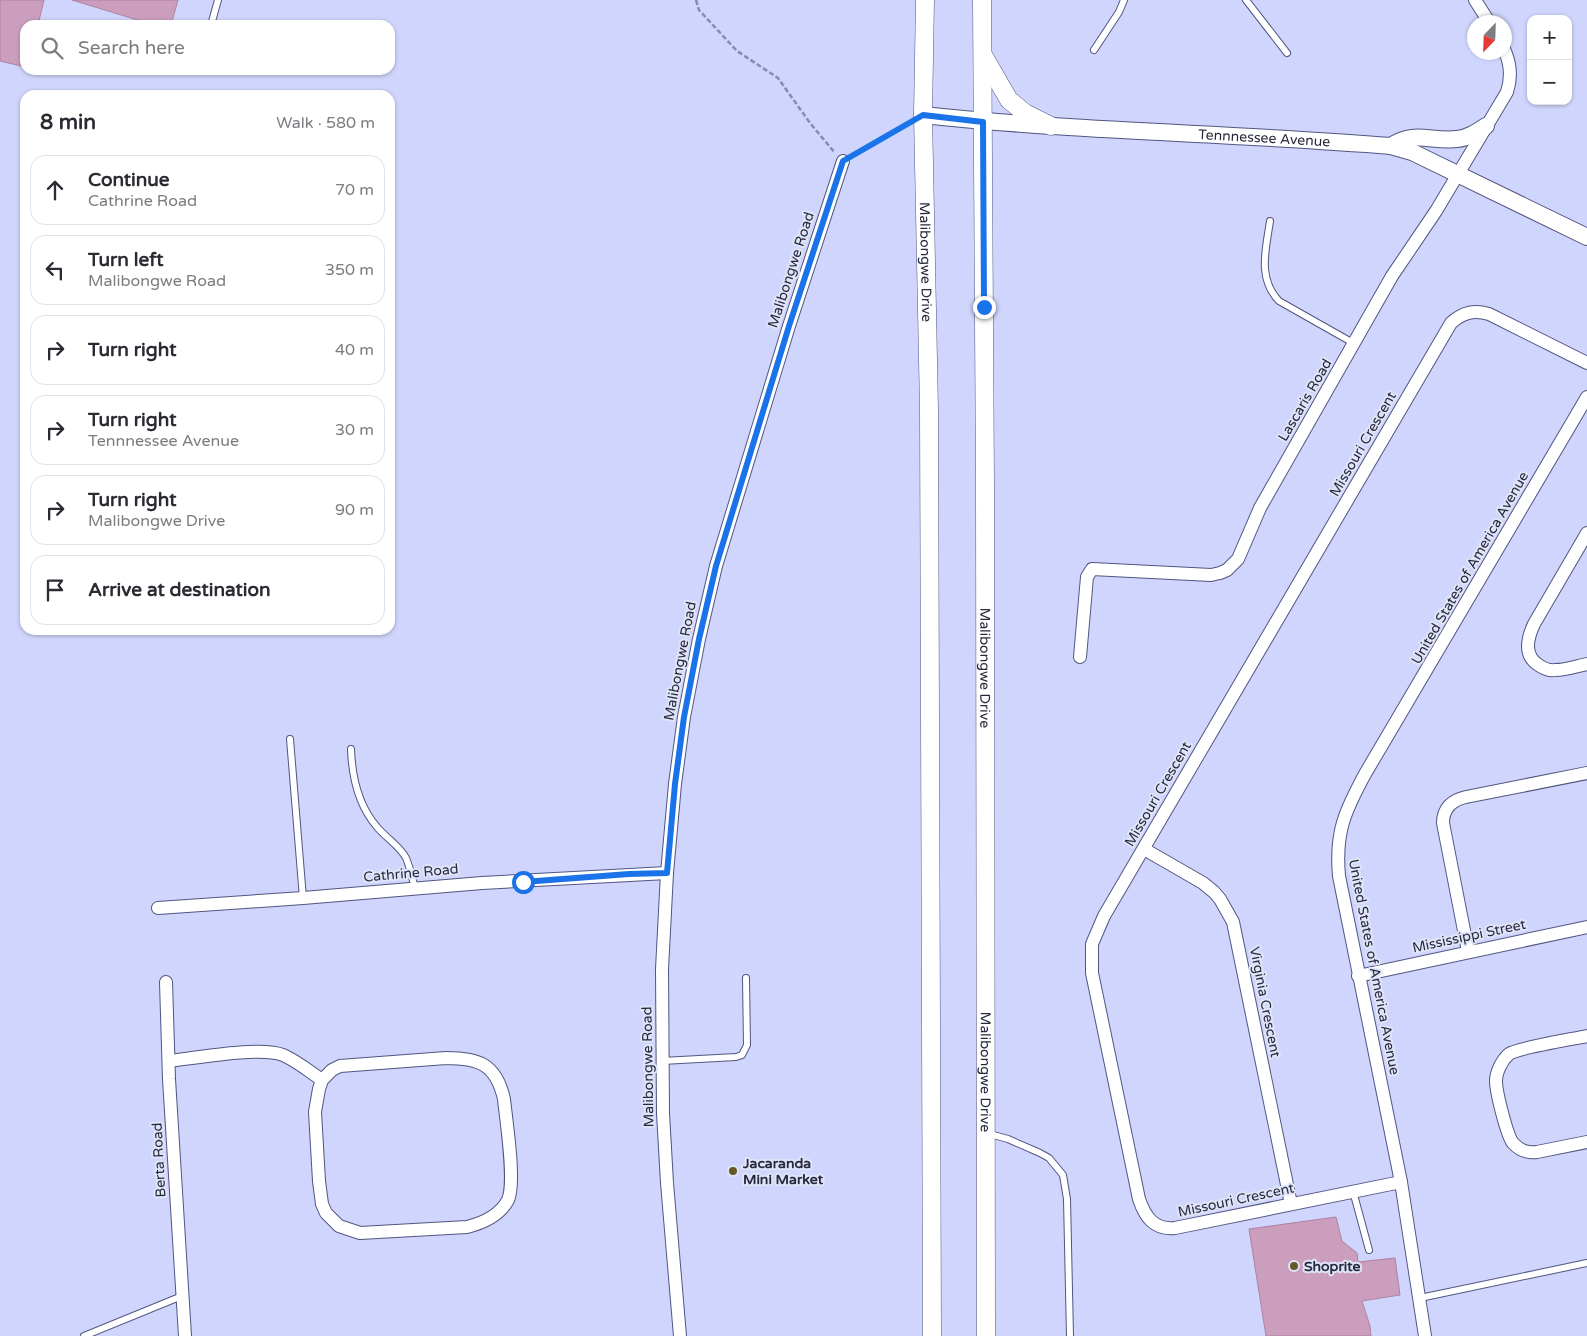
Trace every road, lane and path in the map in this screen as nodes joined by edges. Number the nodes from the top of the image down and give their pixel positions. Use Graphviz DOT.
graph roads {
  1 [pos="218,0"];
  2 [pos="696,0"];
  3 [pos="925,0"];
  4 [pos="982,0"];
  5 [pos="1124,0"];
  6 [pos="1246,0"];
  7 [pos="1475,0"];
  8 [pos="1485,15"];
  9 [pos="212,20"];
  10 [pos="1094,50"];
  11 [pos="982,52"];
  12 [pos="1287,53"];
  13 [pos="1508,60"];
  14 [pos="923,115"];
  15 [pos="983,122"];
  16 [pos="1051,126"];
  17 [pos="1486,126"];
  18 [pos="1390,146"];
  19 [pos="843,161"];
  20 [pos="1458,174"];
  21 [pos="1270,221"];
  22 [pos="1587,237"];
  23 [pos="1355,344"];
  24 [pos="1587,364"];
  25 [pos="1587,397"];
  26 [pos="1587,533"];
  27 [pos="1080,657"];
  28 [pos="1587,664"];
  29 [pos="290,739"];
  30 [pos="351,749"];
  31 [pos="1587,773"];
  32 [pos="1144,850"];
  33 [pos="667,873"];
  34 [pos="415,888"];
  35 [pos="303,898"];
  36 [pos="158,908"];
  37 [pos="1587,927"];
  38 [pos="1468,951"];
  39 [pos="1358,976"];
  40 [pos="746,978"];
  41 [pos="166,982"];
  42 [pos="1587,1036"];
  43 [pos="169,1061"];
  44 [pos="662,1061"];
  45 [pos="322,1080"];
  46 [pos="985,1132"];
  47 [pos="1587,1142"];
  48 [pos="1402,1182"];
  49 [pos="1352,1191"];
  50 [pos="1291,1204"];
  51 [pos="1369,1250"];
  52 [pos="1587,1263"];
  53 [pos="182,1296"];
  54 [pos="1420,1298"];
  55 [pos="84,1336"];
  56 [pos="185,1336"];
  57 [pos="680,1336"];
  58 [pos="932,1336"];
  59 [pos="986,1336"];
  60 [pos="1070,1336"];
  61 [pos="1425,1336"];
  1 -- 9 [label="lane"];
  2 -- 19 [label="path"];
  3 -- 14 [label="main road, Malibongwe Drive"];
  4 -- 11 [label="main road, Malibongwe Drive"];
  5 -- 10 [label="lane"];
  6 -- 12 [label="lane"];
  7 -- 8 [label="street"];
  11 -- 15 [label="main road, Malibongwe Drive"];
  11 -- 16 [label="main road"];
  13 -- 17 [label="street, Lascaris Road"];
  14 -- 15 [label="street, Tennnessee Avenue"];
  14 -- 19 [label="path"];
  14 -- 58 [label="main road, Malibongwe Drive"];
  15 -- 16 [label="street, Tennnessee Avenue"];
  15 -- 46 [label="main road, Malibongwe Drive"];
  16 -- 18 [label="street, Tennnessee Avenue"];
  17 -- 18 [label="street"];
  17 -- 20 [label="street, Lascaris Road"];
  18 -- 20 [label="street, Tennnessee Avenue"];
  19 -- 33 [label="street, Malibongwe Road"];
  20 -- 22 [label="street, Tennnessee Avenue"];
  20 -- 23 [label="street, Lascaris Road"];
  21 -- 23 [label="lane"];
  23 -- 27 [label="street, Lascaris Road"];
  24 -- 32 [label="street, Missouri Crescent"];
  25 -- 39 [label="street, United States of America Avenue"];
  26 -- 28 [label="street"];
  29 -- 35 [label="lane"];
  30 -- 34 [label="lane"];
  31 -- 38 [label="street"];
  32 -- 50 [label="street, Virginia Crescent"];
  32 -- 50 [label="street, Missouri Crescent"];
  33 -- 34 [label="street, Cathrine Road"];
  33 -- 44 [label="street, Malibongwe Road"];
  34 -- 35 [label="street, Cathrine Road"];
  35 -- 36 [label="street, Cathrine Road"];
  37 -- 38 [label="street, Mississippi Street"];
  38 -- 39 [label="street, Mississippi Street"];
  39 -- 48 [label="street, United States of America Avenue"];
  40 -- 44 [label="lane"];
  41 -- 43 [label="street, Berta Road"];
  42 -- 47 [label="street"];
  43 -- 45 [label="street"];
  43 -- 53 [label="street, Berta Road"];
  44 -- 57 [label="street, Malibongwe Road"];
  45 -- 45 [label="street"];
  46 -- 59 [label="main road, Malibongwe Drive"];
  46 -- 60 [label="lane"];
  48 -- 49 [label="street, Missouri Crescent"];
  48 -- 54 [label="street, United States of America Avenue"];
  49 -- 50 [label="street, Missouri Crescent"];
  49 -- 51 [label="lane"];
  52 -- 54 [label="lane"];
  53 -- 55 [label="lane"];
  53 -- 56 [label="street, Berta Road"];
  54 -- 61 [label="street, United States of America Avenue"];
}
